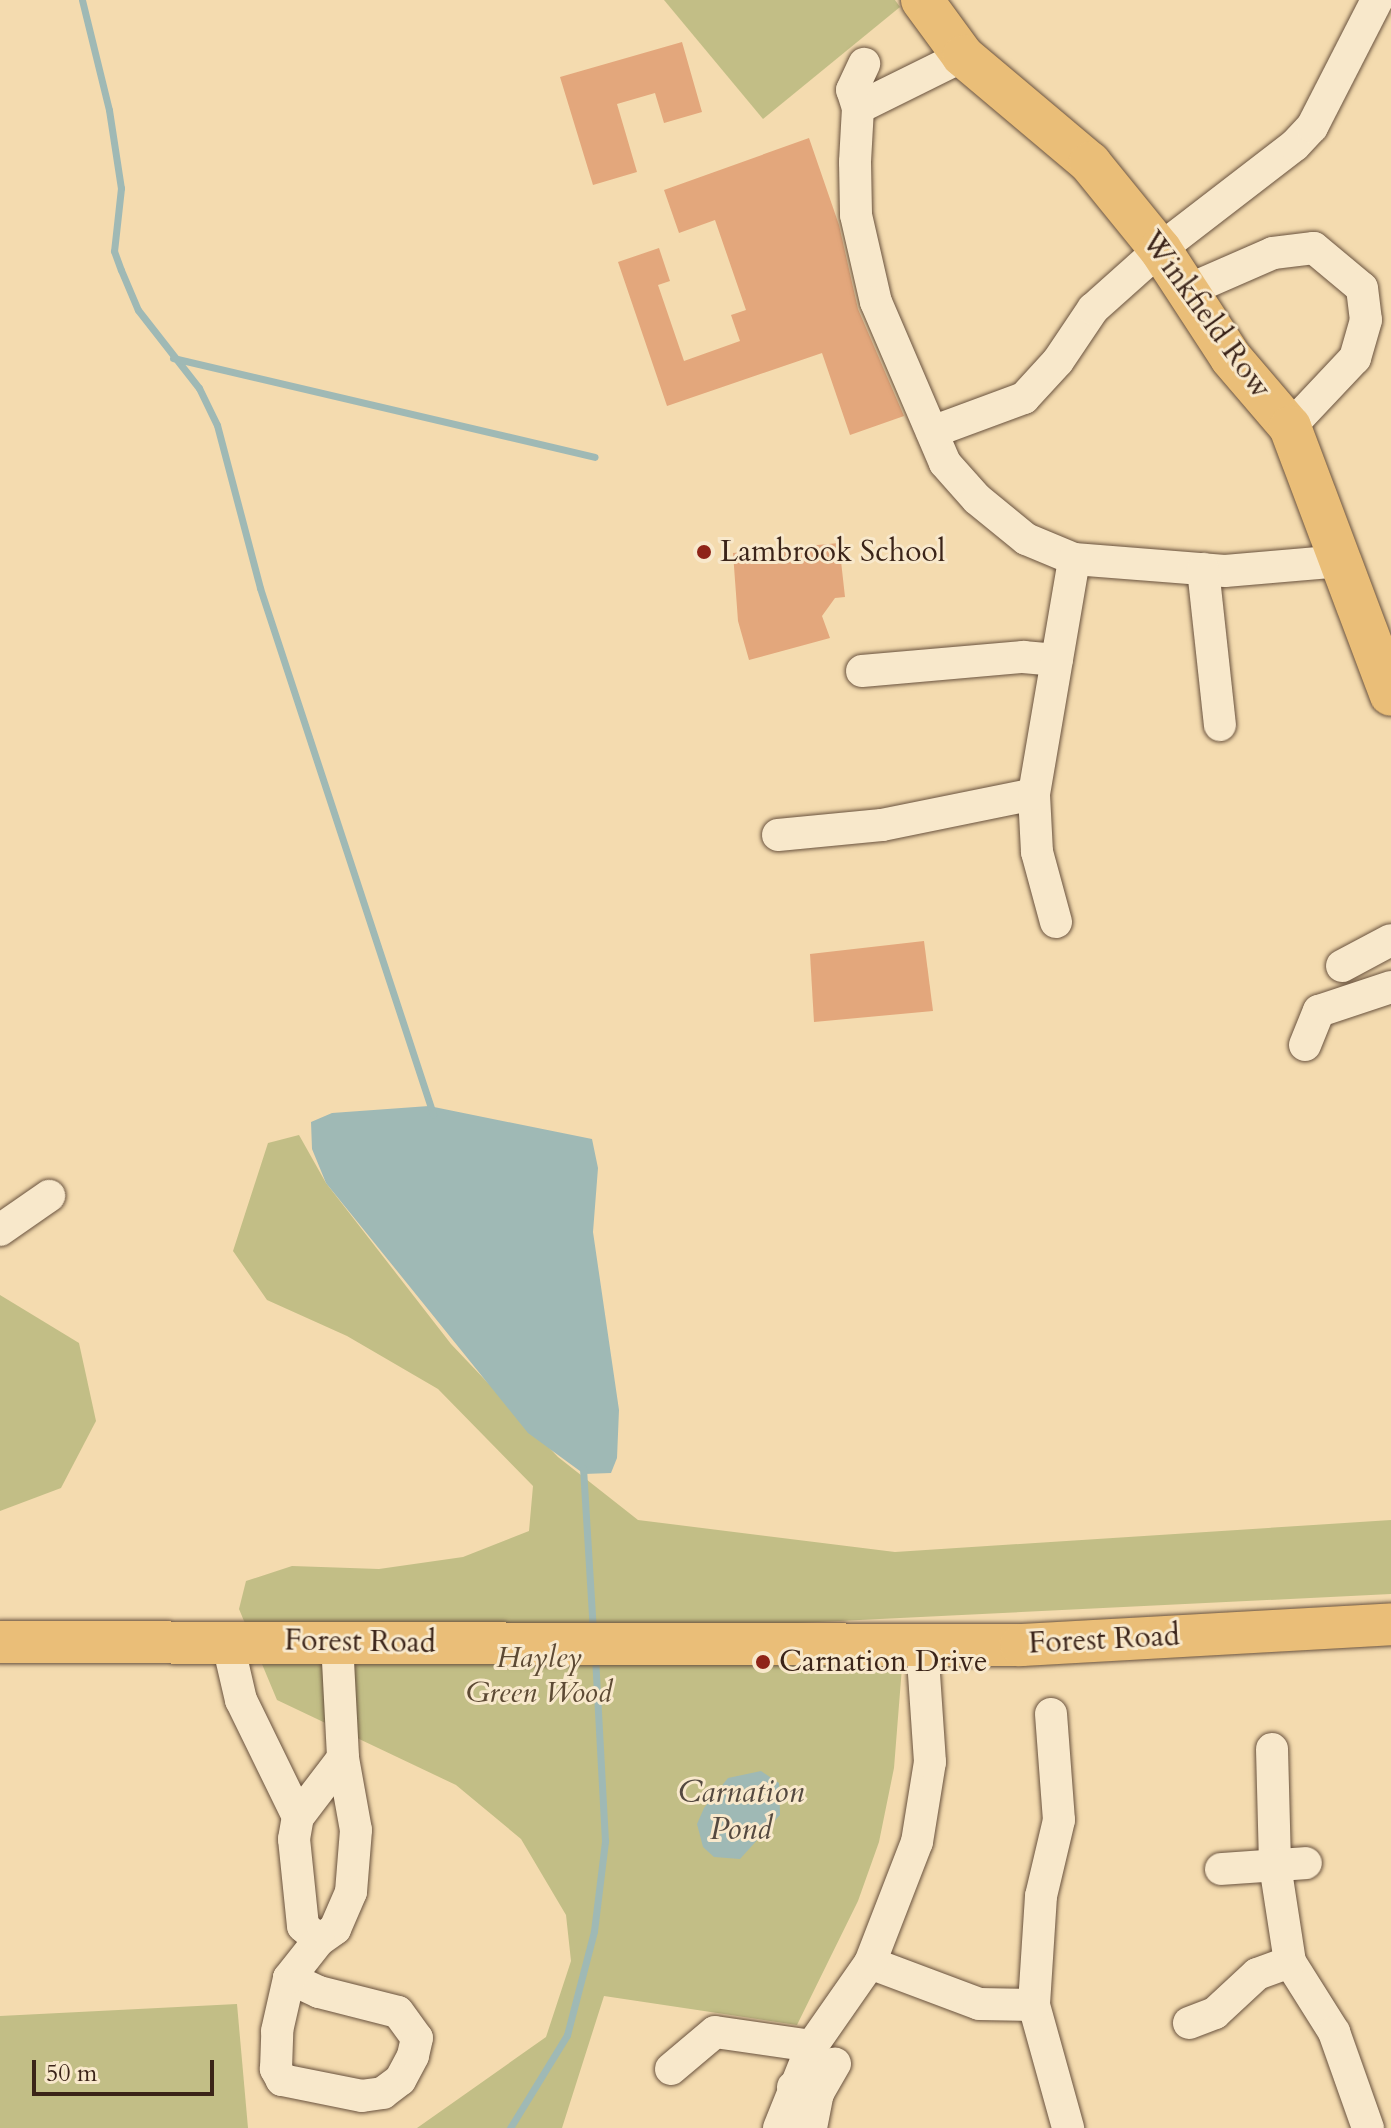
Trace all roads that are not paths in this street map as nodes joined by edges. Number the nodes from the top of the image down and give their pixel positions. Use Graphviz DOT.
graph roads {
  1 [pos="922,0"];
  2 [pos="1377,0"];
  3 [pos="963,56"];
  4 [pos="864,64"];
  5 [pos="858,108"];
  6 [pos="1160,249"];
  7 [pos="1186,291"];
  8 [pos="1290,427"];
  9 [pos="932,432"];
  10 [pos="1074,559"];
  11 [pos="1342,561"];
  12 [pos="1203,569"];
  13 [pos="1057,660"];
  14 [pos="862,671"];
  15 [pos="1391,695"];
  16 [pos="1220,725"];
  17 [pos="1034,794"];
  18 [pos="778,835"];
  19 [pos="1056,922"];
  20 [pos="1391,940"];
  21 [pos="1342,966"];
  22 [pos="1391,987"];
  23 [pos="1305,1045"];
  24 [pos="49,1196"];
  25 [pos="0,1230"];
  26 [pos="1391,1624"];
  27 [pos="227,1640"];
  28 [pos="0,1642"];
  29 [pos="337,1642"];
  30 [pos="922,1644"];
  31 [pos="1051,1714"];
  32 [pos="1272,1749"];
  33 [pos="343,1758"];
  34 [pos="298,1817"];
  35 [pos="1306,1863"];
  36 [pos="1275,1865"];
  37 [pos="1221,1869"];
  38 [pos="319,1940"];
  39 [pos="1290,1962"];
  40 [pos="870,1963"];
  41 [pos="289,1978"];
  42 [pos="1034,2005"];
  43 [pos="1189,2023"];
  44 [pos="823,2054"];
  45 [pos="671,2069"];
  46 [pos="805,2090"];
  47 [pos="779,2128"];
  48 [pos="811,2128"];
  49 [pos="1068,2128"];
  50 [pos="1368,2128"];
  1 -- 3 [label="main road, Winkfield Row"];
  2 -- 6 [label="street"];
  3 -- 5 [label="street"];
  3 -- 6 [label="main road, Winkfield Row"];
  4 -- 5 [label="street"];
  5 -- 9 [label="street"];
  6 -- 7 [label="main road, Winkfield Row"];
  6 -- 9 [label="street"];
  7 -- 8 [label="main road, Winkfield Row"];
  7 -- 8 [label="street"];
  8 -- 11 [label="main road, Winkfield Row"];
  9 -- 10 [label="street"];
  10 -- 12 [label="street"];
  10 -- 13 [label="street"];
  11 -- 12 [label="street"];
  11 -- 15 [label="main road, Winkfield Row"];
  12 -- 16 [label="street"];
  13 -- 14 [label="street"];
  13 -- 17 [label="street"];
  17 -- 18 [label="street"];
  17 -- 19 [label="street"];
  20 -- 21 [label="street"];
  22 -- 23 [label="street"];
  24 -- 25 [label="street"];
  26 -- 30 [label="main road, Forest Road"];
  27 -- 28 [label="main road, Forest Road"];
  27 -- 29 [label="main road, Forest Road"];
  27 -- 34 [label="street"];
  29 -- 30 [label="main road, Forest Road"];
  29 -- 33 [label="street"];
  30 -- 40 [label="street"];
  31 -- 42 [label="street"];
  32 -- 36 [label="street"];
  33 -- 34 [label="street"];
  33 -- 38 [label="street"];
  34 -- 38 [label="street"];
  35 -- 36 [label="street"];
  36 -- 37 [label="street"];
  36 -- 39 [label="street"];
  38 -- 41 [label="street"];
  39 -- 43 [label="street"];
  39 -- 50 [label="street"];
  40 -- 42 [label="street"];
  40 -- 44 [label="street"];
  41 -- 41 [label="street"];
  42 -- 49 [label="street"];
  44 -- 45 [label="street"];
  44 -- 46 [label="street"];
  46 -- 47 [label="street"];
  46 -- 48 [label="street"];
}
